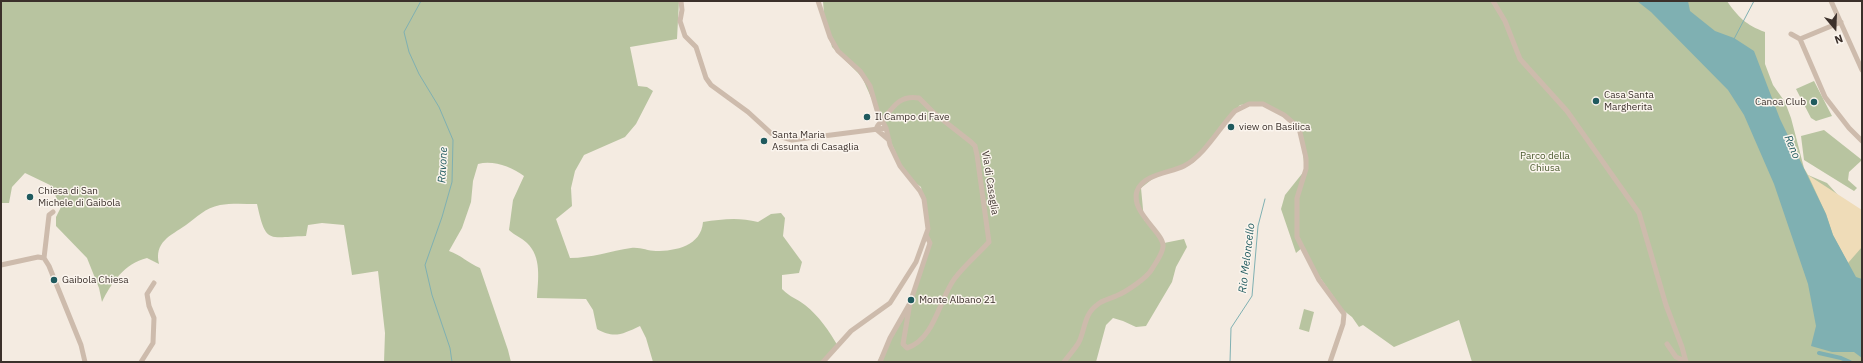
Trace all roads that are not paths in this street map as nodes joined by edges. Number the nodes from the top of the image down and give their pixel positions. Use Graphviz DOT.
graph roads {
  1 [pos="681,1"];
  2 [pos="818,1"];
  3 [pos="1493,1"];
  4 [pos="1831,1"];
  5 [pos="1841,22"];
  6 [pos="1791,34"];
  7 [pos="1800,39"];
  8 [pos="1862,70"];
  9 [pos="882,120"];
  10 [pos="886,128"];
  11 [pos="876,129"];
  12 [pos="889,140"];
  13 [pos="1862,142"];
  14 [pos="53,212"];
  15 [pos="926,235"];
  16 [pos="44,258"];
  17 [pos="1,265"];
  18 [pos="154,283"];
  19 [pos="910,303"];
  20 [pos="1666,344"];
  21 [pos="85,362"];
  22 [pos="141,362"];
  23 [pos="823,362"];
  24 [pos="880,362"];
  25 [pos="1064,362"];
  26 [pos="1330,362"];
  27 [pos="1685,362"];
  1 -- 11 [label="street"];
  2 -- 9 [label="street"];
  3 -- 27 [label="street"];
  4 -- 5 [label="street"];
  5 -- 7 [label="street"];
  5 -- 8 [label="street"];
  6 -- 7 [label="street"];
  7 -- 13 [label="street"];
  9 -- 10 [label="street"];
  9 -- 11 [label="street"];
  9 -- 19 [label="street, Via di Casaglia"];
  10 -- 11 [label="street"];
  10 -- 12 [label="street"];
  11 -- 12 [label="street"];
  12 -- 15 [label="street"];
  14 -- 16 [label="street"];
  15 -- 19 [label="street"];
  15 -- 23 [label="street"];
  16 -- 17 [label="street"];
  16 -- 21 [label="street"];
  18 -- 22 [label="street"];
  19 -- 24 [label="street"];
  20 -- 27 [label="street"];
  25 -- 26 [label="street"];
}
